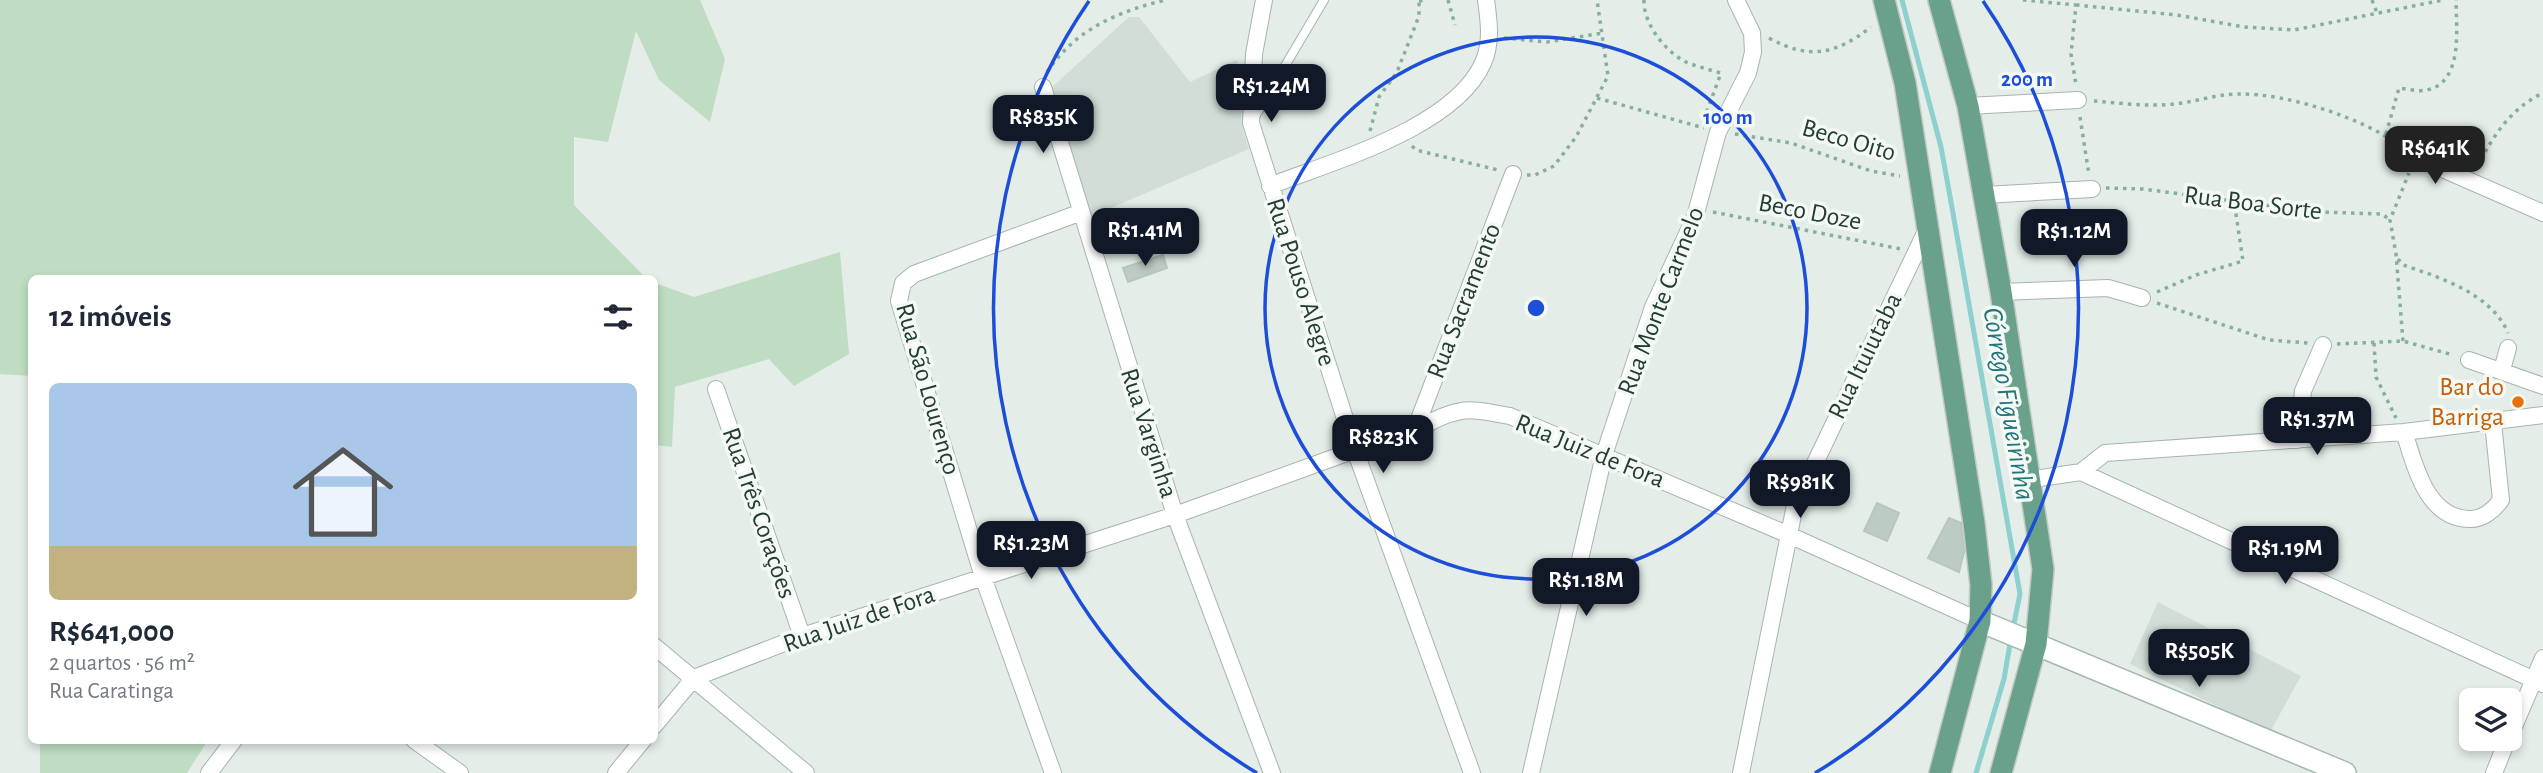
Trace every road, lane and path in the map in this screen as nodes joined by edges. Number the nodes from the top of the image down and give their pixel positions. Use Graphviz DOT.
graph roads {
  1 [pos="1165,0"];
  2 [pos="1264,0"];
  3 [pos="1324,0"];
  4 [pos="1426,0"];
  5 [pos="1448,0"];
  6 [pos="1486,0"];
  7 [pos="1597,0"];
  8 [pos="1644,0"];
  9 [pos="1736,0"];
  10 [pos="1939,0"];
  11 [pos="2023,0"];
  12 [pos="2372,0"];
  13 [pos="2443,0"];
  14 [pos="2456,0"];
  15 [pos="1419,1"];
  16 [pos="2076,5"];
  17 [pos="1886,7"];
  18 [pos="2377,13"];
  19 [pos="1455,25"];
  20 [pos="1749,27"];
  21 [pos="1603,33"];
  22 [pos="1489,37"];
  23 [pos="1042,87"];
  24 [pos="2543,93"];
  25 [pos="1596,98"];
  26 [pos="2078,100"];
  27 [pos="1968,106"];
  28 [pos="1251,123"];
  29 [pos="1701,127"];
  30 [pos="1718,132"];
  31 [pos="1400,133"];
  32 [pos="1366,147"];
  33 [pos="2415,157"];
  34 [pos="1919,170"];
  35 [pos="1513,174"];
  36 [pos="2469,181"];
  37 [pos="1270,187"];
  38 [pos="2113,188"];
  39 [pos="2092,189"];
  40 [pos="1983,195"];
  41 [pos="2234,201"];
  42 [pos="1697,208"];
  43 [pos="1079,213"];
  44 [pos="2543,213"];
  45 [pos="2390,220"];
  46 [pos="1928,227"];
  47 [pos="1916,251"];
  48 [pos="2396,254"];
  49 [pos="2167,287"];
  50 [pos="2001,292"];
  51 [pos="2142,298"];
  52 [pos="2403,341"];
  53 [pos="2374,343"];
  54 [pos="2323,345"];
  55 [pos="2508,348"];
  56 [pos="2446,353"];
  57 [pos="2469,360"];
  58 [pos="2501,370"];
  59 [pos="2543,386"];
  60 [pos="716,389"];
  61 [pos="2543,415"];
  62 [pos="2493,423"];
  63 [pos="1416,427"];
  64 [pos="2404,432"];
  65 [pos="2298,440"];
  66 [pos="1355,450"];
  67 [pos="1604,455"];
  68 [pos="2081,472"];
  69 [pos="2027,480"];
  70 [pos="1175,515"];
  71 [pos="1789,535"];
  72 [pos="983,577"];
  73 [pos="1980,621"];
  74 [pos="802,636"];
  75 [pos="2036,643"];
  76 [pos="658,649"];
  77 [pos="2543,658"];
  78 [pos="694,678"];
  79 [pos="2538,682"];
  80 [pos="2522,712"];
  81 [pos="658,721"];
  82 [pos="232,744"];
  83 [pos="420,744"];
  84 [pos="640,744"];
  85 [pos="2503,751"];
  86 [pos="216,771"];
  87 [pos="460,773"];
  88 [pos="616,773"];
  89 [pos="806,773"];
  90 [pos="1054,773"];
  91 [pos="1272,773"];
  92 [pos="1472,773"];
  93 [pos="1531,773"];
  94 [pos="1741,773"];
  95 [pos="1940,773"];
  96 [pos="2001,773"];
  97 [pos="2345,773"];
  98 [pos="2494,773"];
  1 -- 23 [label="path"];
  2 -- 28 [label="street, Rua Pouso Alegre"];
  3 -- 28 [label="lane"];
  4 -- 15 [label="path"];
  5 -- 19 [label="path"];
  6 -- 22 [label="street"];
  7 -- 21 [label="path"];
  8 -- 29 [label="path"];
  9 -- 20 [label="street, Rua Monte Carmelo"];
  10 -- 27 [label="main road"];
  11 -- 16 [label="path"];
  12 -- 18 [label="path"];
  13 -- 18 [label="path"];
  14 -- 26 [label="path"];
  15 -- 32 [label="path"];
  16 -- 18 [label="path"];
  16 -- 26 [label="path"];
  17 -- 20 [label="path"];
  17 -- 34 [label="main road"];
  20 -- 30 [label="street, Rua Monte Carmelo"];
  21 -- 22 [label="path"];
  21 -- 25 [label="path"];
  22 -- 31 [label="street"];
  23 -- 43 [label="street, Rua Varginha"];
  24 -- 36 [label="path"];
  25 -- 29 [label="path, Beco Oito"];
  25 -- 35 [label="path"];
  26 -- 27 [label="street"];
  26 -- 39 [label="path"];
  27 -- 40 [label="main road"];
  28 -- 37 [label="street, Rua Pouso Alegre"];
  29 -- 30 [label="path, Beco Oito"];
  30 -- 34 [label="path, Beco Oito"];
  30 -- 42 [label="street, Rua Monte Carmelo"];
  31 -- 32 [label="street"];
  31 -- 35 [label="path"];
  32 -- 37 [label="street"];
  33 -- 36 [label="street"];
  33 -- 45 [label="path"];
  34 -- 46 [label="main road"];
  35 -- 63 [label="street, Rua Sacramento"];
  36 -- 44 [label="street"];
  37 -- 66 [label="street, Rua Pouso Alegre"];
  38 -- 41 [label="path, Rua Boa Sorte"];
  39 -- 40 [label="street"];
  40 -- 50 [label="main road"];
  41 -- 45 [label="path, Rua Boa Sorte"];
  41 -- 49 [label="path"];
  42 -- 47 [label="path, Beco Doze"];
  42 -- 67 [label="street, Rua Monte Carmelo"];
  43 -- 70 [label="street, Rua Varginha"];
  43 -- 72 [label="street, Rua São Lourenço"];
  45 -- 48 [label="path"];
  46 -- 47 [label="street, Rua Ituiutaba"];
  46 -- 73 [label="main road"];
  47 -- 71 [label="street, Rua Ituiutaba"];
  48 -- 52 [label="path"];
  48 -- 55 [label="path"];
  50 -- 51 [label="street"];
  50 -- 69 [label="main road"];
  51 -- 54 [label="path"];
  52 -- 53 [label="path"];
  52 -- 56 [label="path"];
  53 -- 54 [label="path"];
  53 -- 64 [label="path"];
  54 -- 65 [label="street"];
  55 -- 58 [label="street"];
  57 -- 58 [label="street"];
  58 -- 59 [label="street"];
  60 -- 74 [label="street, Rua Três Corações"];
  61 -- 62 [label="street"];
  62 -- 64 [label="street"];
  62 -- 64 [label="street"];
  63 -- 66 [label="street, Rua Juiz de Fora"];
  63 -- 67 [label="street, Rua Juiz de Fora"];
  64 -- 65 [label="street"];
  65 -- 68 [label="street"];
  66 -- 70 [label="street, Rua Juiz de Fora"];
  66 -- 92 [label="street, Rua Pouso Alegre"];
  67 -- 71 [label="street, Rua Juiz de Fora"];
  67 -- 93 [label="street, Rua Monte Carmelo"];
  68 -- 69 [label="street"];
  68 -- 79 [label="street"];
  69 -- 75 [label="main road"];
  70 -- 72 [label="street, Rua Juiz de Fora"];
  70 -- 91 [label="street, Rua Varginha"];
  71 -- 73 [label="street, Rua Juiz de Fora"];
  71 -- 94 [label="street, Rua Ituiutaba"];
  72 -- 74 [label="street, Rua Juiz de Fora"];
  72 -- 90 [label="street, Rua São Lourenço"];
  73 -- 75 [label="street"];
  73 -- 95 [label="main road"];
  74 -- 78 [label="street, Rua Juiz de Fora"];
  75 -- 96 [label="main road"];
  75 -- 97 [label="street"];
  76 -- 78 [label="street"];
  77 -- 79 [label="street"];
  78 -- 81 [label="street, Rua Juiz de Fora"];
  78 -- 89 [label="street"];
  79 -- 80 [label="street"];
  82 -- 86 [label="street"];
  83 -- 87 [label="street"];
  84 -- 88 [label="street"];
  85 -- 98 [label="street"];
}
